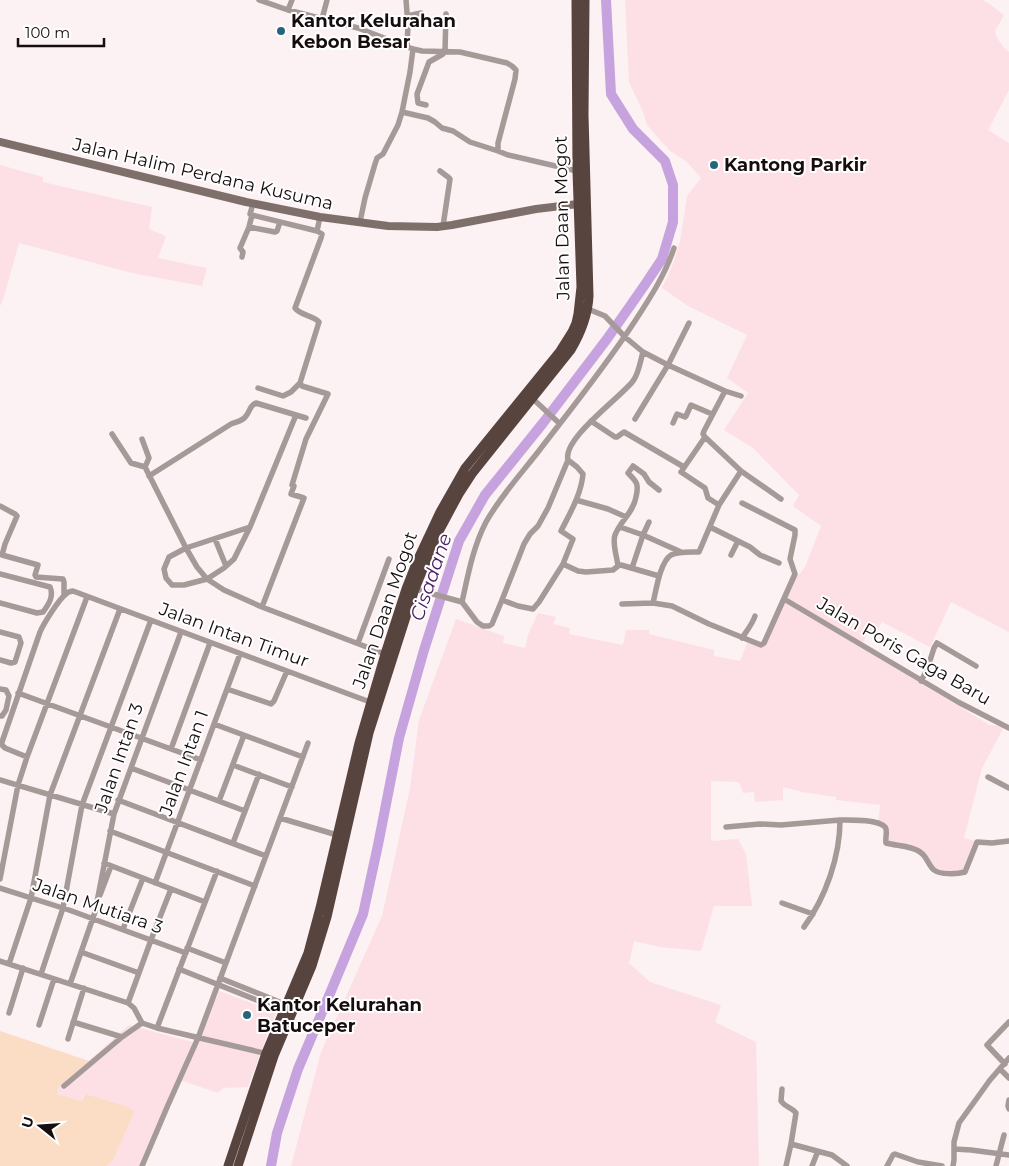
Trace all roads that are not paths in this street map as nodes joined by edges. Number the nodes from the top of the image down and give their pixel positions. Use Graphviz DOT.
graph roads {
  1 [pos="259,0"];
  2 [pos="292,0"];
  3 [pos="327,0"];
  4 [pos="406,0"];
  5 [pos="576,0"];
  6 [pos="585,0"];
  7 [pos="288,10"];
  8 [pos="446,14"];
  9 [pos="408,16"];
  10 [pos="322,19"];
  11 [pos="408,25"];
  12 [pos="410,48"];
  13 [pos="445,51"];
  14 [pos="426,105"];
  15 [pos="402,112"];
  16 [pos="0,142"];
  17 [pos="498,151"];
  18 [pos="440,171"];
  19 [pos="577,171"];
  20 [pos="253,204"];
  21 [pos="578,204"];
  22 [pos="252,215"];
  23 [pos="320,217"];
  24 [pos="261,218"];
  25 [pos="280,222"];
  26 [pos="360,222"];
  27 [pos="444,226"];
  28 [pos="249,227"];
  29 [pos="259,228"];
  30 [pos="317,231"];
  31 [pos="674,248"];
  32 [pos="242,257"];
  33 [pos="588,309"];
  34 [pos="689,323"];
  35 [pos="624,336"];
  36 [pos="643,352"];
  37 [pos="668,365"];
  38 [pos="300,383"];
  39 [pos="258,388"];
  40 [pos="725,391"];
  41 [pos="741,396"];
  42 [pos="535,401"];
  43 [pos="712,414"];
  44 [pos="296,415"];
  45 [pos="306,418"];
  46 [pos="635,419"];
  47 [pos="591,421"];
  48 [pos="558,422"];
  49 [pos="673,422"];
  50 [pos="112,434"];
  51 [pos="705,437"];
  52 [pos="142,439"];
  53 [pos="568,460"];
  54 [pos="145,467"];
  55 [pos="684,467"];
  56 [pos="468,471"];
  57 [pos="741,471"];
  58 [pos="149,476"];
  59 [pos="659,490"];
  60 [pos="781,499"];
  61 [pos="576,500"];
  62 [pos="742,503"];
  63 [pos="719,505"];
  64 [pos="0,506"];
  65 [pos="626,517"];
  66 [pos="649,522"];
  67 [pos="250,527"];
  68 [pos="620,527"];
  69 [pos="710,527"];
  70 [pos="643,535"];
  71 [pos="215,539"];
  72 [pos="738,541"];
  73 [pos="186,548"];
  74 [pos="683,553"];
  75 [pos="731,554"];
  76 [pos="389,559"];
  77 [pos="779,563"];
  78 [pos="563,564"];
  79 [pos="226,566"];
  80 [pos="618,566"];
  81 [pos="632,568"];
  82 [pos="0,574"];
  83 [pos="659,576"];
  84 [pos="207,579"];
  85 [pos="418,590"];
  86 [pos="64,596"];
  87 [pos="87,597"];
  88 [pos="784,599"];
  89 [pos="502,600"];
  90 [pos="459,601"];
  91 [pos="0,603"];
  92 [pos="652,603"];
  93 [pos="622,604"];
  94 [pos="262,607"];
  95 [pos="120,609"];
  96 [pos="755,616"];
  97 [pos="151,620"];
  98 [pos="0,632"];
  99 [pos="181,632"];
  100 [pos="742,638"];
  101 [pos="210,643"];
  102 [pos="358,643"];
  103 [pos="240,654"];
  104 [pos="386,654"];
  105 [pos="0,660"];
  106 [pos="976,666"];
  107 [pos="286,671"];
  108 [pos="922,681"];
  109 [pos="0,689"];
  110 [pos="227,689"];
  111 [pos="18,693"];
  112 [pos="370,702"];
  113 [pos="47,704"];
  114 [pos="0,716"];
  115 [pos="80,716"];
  116 [pos="214,724"];
  117 [pos="111,727"];
  118 [pos="1009,728"];
  119 [pos="244,735"];
  120 [pos="141,738"];
  121 [pos="308,743"];
  122 [pos="170,749"];
  123 [pos="27,757"];
  124 [pos="303,757"];
  125 [pos="201,760"];
  126 [pos="233,765"];
  127 [pos="131,768"];
  128 [pos="259,774"];
  129 [pos="988,777"];
  130 [pos="0,780"];
  131 [pos="18,785"];
  132 [pos="292,787"];
  133 [pos="1009,788"];
  134 [pos="190,790"];
  135 [pos="50,795"];
  136 [pos="118,800"];
  137 [pos="219,801"];
  138 [pos="82,805"];
  139 [pos="246,811"];
  140 [pos="114,814"];
  141 [pos="280,818"];
  142 [pos="840,820"];
  143 [pos="178,822"];
  144 [pos="726,827"];
  145 [pos="110,831"];
  146 [pos="337,835"];
  147 [pos="1009,841"];
  148 [pos="233,843"];
  149 [pos="166,852"];
  150 [pos="266,856"];
  151 [pos="104,864"];
  152 [pos="111,866"];
  153 [pos="217,871"];
  154 [pos="143,878"];
  155 [pos="0,879"];
  156 [pos="155,883"];
  157 [pos="255,886"];
  158 [pos="0,888"];
  159 [pos="171,889"];
  160 [pos="30,898"];
  161 [pos="97,898"];
  162 [pos="205,902"];
  163 [pos="782,903"];
  164 [pos="63,908"];
  165 [pos="813,914"];
  166 [pos="93,918"];
  167 [pos="804,926"];
  168 [pos="123,929"];
  169 [pos="151,940"];
  170 [pos="187,951"];
  171 [pos="81,952"];
  172 [pos="0,961"];
  173 [pos="226,963"];
  174 [pos="9,964"];
  175 [pos="23,968"];
  176 [pos="180,970"];
  177 [pos="139,973"];
  178 [pos="41,974"];
  179 [pos="54,979"];
  180 [pos="219,981"];
  181 [pos="70,984"];
  182 [pos="84,988"];
  183 [pos="246,988"];
  184 [pos="243,995"];
  185 [pos="128,1003"];
  186 [pos="285,1008"];
  187 [pos="9,1013"];
  188 [pos="73,1022"];
  189 [pos="142,1022"];
  190 [pos="1009,1022"];
  191 [pos="39,1025"];
  192 [pos="157,1028"];
  193 [pos="122,1037"];
  194 [pos="198,1038"];
  195 [pos="68,1039"];
  196 [pos="270,1054"];
  197 [pos="1009,1058"];
  198 [pos="1002,1066"];
  199 [pos="1009,1078"];
  200 [pos="64,1086"];
  201 [pos="782,1089"];
  202 [pos="1009,1100"];
  203 [pos="1009,1109"];
  204 [pos="1004,1134"];
  205 [pos="791,1144"];
  206 [pos="818,1150"];
  207 [pos="954,1150"];
  208 [pos="999,1153"];
  209 [pos="1009,1155"];
  210 [pos="142,1166"];
  211 [pos="228,1166"];
  212 [pos="238,1166"];
  213 [pos="786,1166"];
  214 [pos="812,1166"];
  215 [pos="848,1166"];
  216 [pos="887,1166"];
  217 [pos="942,1166"];
  218 [pos="953,1166"];
  219 [pos="996,1166"];
  1 -- 7 [label="street"];
  2 -- 7 [label="street"];
  3 -- 10 [label="street"];
  4 -- 9 [label="street"];
  5 -- 19 [label="highway, Jalan Daan Mogot"];
  6 -- 33 [label="highway, Jalan Daan Mogot"];
  7 -- 10 [label="street"];
  8 -- 13 [label="street"];
  9 -- 11 [label="street"];
  9 -- 11 [label="street"];
  10 -- 12 [label="street"];
  11 -- 12 [label="street"];
  12 -- 13 [label="street"];
  12 -- 15 [label="street"];
  13 -- 14 [label="street"];
  13 -- 17 [label="street"];
  15 -- 17 [label="street"];
  15 -- 26 [label="street"];
  16 -- 20 [label="main road, Jalan Halim Perdana Kusuma"];
  17 -- 19 [label="street"];
  18 -- 27 [label="street"];
  19 -- 21 [label="highway, Jalan Daan Mogot"];
  20 -- 22 [label="street"];
  20 -- 23 [label="main road, Jalan Halim Perdana Kusuma"];
  21 -- 27 [label="main road, Jalan Halim Perdana Kusuma"];
  21 -- 56 [label="highway, Jalan Daan Mogot"];
  22 -- 24 [label="street"];
  22 -- 28 [label="street"];
  23 -- 26 [label="main road, Jalan Halim Perdana Kusuma"];
  23 -- 30 [label="street"];
  24 -- 25 [label="street"];
  24 -- 29 [label="street"];
  25 -- 29 [label="street"];
  25 -- 30 [label="street"];
  26 -- 27 [label="main road, Jalan Halim Perdana Kusuma"];
  28 -- 29 [label="street"];
  28 -- 32 [label="street"];
  30 -- 38 [label="street"];
  31 -- 35 [label="street"];
  33 -- 35 [label="street"];
  33 -- 42 [label="highway, Jalan Daan Mogot"];
  34 -- 37 [label="street"];
  35 -- 36 [label="street"];
  35 -- 48 [label="street"];
  36 -- 37 [label="street"];
  36 -- 47 [label="street"];
  37 -- 40 [label="street"];
  37 -- 46 [label="street"];
  38 -- 39 [label="street"];
  38 -- 94 [label="street"];
  40 -- 41 [label="street"];
  40 -- 43 [label="street"];
  42 -- 48 [label="street"];
  42 -- 56 [label="highway, Jalan Daan Mogot"];
  43 -- 49 [label="street"];
  43 -- 51 [label="street"];
  44 -- 45 [label="street"];
  44 -- 58 [label="street"];
  44 -- 67 [label="street"];
  47 -- 53 [label="street"];
  47 -- 55 [label="street"];
  48 -- 90 [label="street"];
  50 -- 54 [label="street"];
  51 -- 55 [label="street"];
  51 -- 57 [label="street"];
  52 -- 54 [label="street"];
  53 -- 61 [label="street"];
  53 -- 89 [label="street"];
  54 -- 58 [label="street"];
  55 -- 63 [label="street"];
  56 -- 85 [label="highway, Jalan Daan Mogot"];
  56 -- 104 [label="highway, Jalan Daan Mogot"];
  57 -- 60 [label="street"];
  57 -- 63 [label="street"];
  58 -- 73 [label="street"];
  59 -- 65 [label="street"];
  61 -- 65 [label="street"];
  61 -- 78 [label="street"];
  62 -- 88 [label="street"];
  63 -- 69 [label="street"];
  64 -- 86 [label="street"];
  65 -- 68 [label="street"];
  66 -- 70 [label="street"];
  67 -- 71 [label="street"];
  67 -- 79 [label="street"];
  68 -- 70 [label="street"];
  68 -- 80 [label="street"];
  69 -- 72 [label="street"];
  69 -- 74 [label="street"];
  70 -- 74 [label="street"];
  70 -- 81 [label="street"];
  71 -- 73 [label="street"];
  71 -- 79 [label="street"];
  72 -- 75 [label="street"];
  72 -- 77 [label="street"];
  73 -- 84 [label="street"];
  73 -- 84 [label="street"];
  74 -- 83 [label="street"];
  76 -- 102 [label="street"];
  78 -- 80 [label="street"];
  78 -- 89 [label="street"];
  79 -- 84 [label="street"];
  80 -- 81 [label="street"];
  81 -- 83 [label="street"];
  82 -- 91 [label="street"];
  83 -- 92 [label="street"];
  84 -- 94 [label="street"];
  85 -- 90 [label="street"];
  85 -- 196 [label="highway, Jalan Daan Mogot"];
  86 -- 87 [label="street, Jalan Intan Timur"];
  86 -- 111 [label="street"];
  87 -- 95 [label="street, Jalan Intan Timur"];
  87 -- 113 [label="street"];
  88 -- 100 [label="street"];
  88 -- 108 [label="street, Jalan Poris Gaga Baru"];
  89 -- 90 [label="street"];
  92 -- 93 [label="street"];
  92 -- 100 [label="street"];
  94 -- 102 [label="street"];
  95 -- 97 [label="street, Jalan Intan Timur"];
  95 -- 115 [label="street"];
  96 -- 100 [label="street"];
  97 -- 99 [label="street, Jalan Intan Timur"];
  97 -- 117 [label="street"];
  98 -- 105 [label="street"];
  99 -- 101 [label="street, Jalan Intan Timur"];
  99 -- 120 [label="street, Jalan Intan 3"];
  101 -- 103 [label="street, Jalan Intan Timur"];
  101 -- 122 [label="street"];
  102 -- 104 [label="street"];
  103 -- 107 [label="street, Jalan Intan Timur"];
  103 -- 110 [label="street, Jalan Intan 1"];
  104 -- 112 [label="highway, Jalan Daan Mogot"];
  106 -- 108 [label="street"];
  107 -- 110 [label="street"];
  107 -- 112 [label="street, Jalan Intan Timur"];
  108 -- 118 [label="street, Jalan Poris Gaga Baru"];
  109 -- 114 [label="street"];
  110 -- 116 [label="street, Jalan Intan 1"];
  111 -- 113 [label="street"];
  111 -- 123 [label="street"];
  112 -- 146 [label="highway, Jalan Daan Mogot"];
  113 -- 115 [label="street"];
  113 -- 123 [label="street"];
  115 -- 117 [label="street"];
  115 -- 135 [label="street"];
  116 -- 119 [label="street"];
  116 -- 125 [label="street, Jalan Intan 1"];
  117 -- 120 [label="street"];
  117 -- 138 [label="street"];
  119 -- 124 [label="street"];
  119 -- 126 [label="street"];
  120 -- 122 [label="street"];
  120 -- 127 [label="street, Jalan Intan 3"];
  121 -- 124 [label="street"];
  122 -- 125 [label="street"];
  123 -- 131 [label="street"];
  124 -- 132 [label="street"];
  125 -- 134 [label="street, Jalan Intan 1"];
  126 -- 128 [label="street"];
  126 -- 137 [label="street"];
  127 -- 134 [label="street"];
  127 -- 136 [label="street, Jalan Intan 3"];
  128 -- 132 [label="street"];
  128 -- 139 [label="street"];
  129 -- 133 [label="street"];
  130 -- 131 [label="street"];
  131 -- 135 [label="street"];
  131 -- 155 [label="street"];
  132 -- 141 [label="street"];
  134 -- 137 [label="street"];
  134 -- 143 [label="street, Jalan Intan 1"];
  135 -- 138 [label="street"];
  135 -- 160 [label="street"];
  136 -- 140 [label="street, Jalan Intan 3"];
  136 -- 143 [label="street"];
  137 -- 139 [label="street"];
  138 -- 140 [label="street"];
  138 -- 164 [label="street"];
  139 -- 148 [label="street"];
  140 -- 145 [label="street, Jalan Intan 3"];
  141 -- 146 [label="street"];
  141 -- 150 [label="street"];
  142 -- 144 [label="street"];
  142 -- 147 [label="street"];
  142 -- 165 [label="street"];
  143 -- 148 [label="street"];
  143 -- 149 [label="street, Jalan Intan 1"];
  145 -- 149 [label="street"];
  145 -- 151 [label="street, Jalan Intan 3"];
  146 -- 186 [label="highway, Jalan Daan Mogot"];
  148 -- 150 [label="street"];
  149 -- 153 [label="street"];
  149 -- 156 [label="street, Jalan Intan 1"];
  150 -- 157 [label="street"];
  151 -- 152 [label="street"];
  151 -- 161 [label="street, Jalan Intan 3"];
  152 -- 154 [label="street"];
  152 -- 161 [label="street"];
  153 -- 157 [label="street"];
  153 -- 162 [label="street"];
  154 -- 156 [label="street"];
  154 -- 168 [label="street"];
  156 -- 159 [label="street"];
  157 -- 173 [label="street"];
  158 -- 160 [label="street, Jalan Mutiara 3"];
  159 -- 162 [label="street"];
  159 -- 169 [label="street"];
  160 -- 164 [label="street, Jalan Mutiara 3"];
  160 -- 174 [label="street"];
  161 -- 166 [label="street"];
  162 -- 170 [label="street"];
  163 -- 165 [label="street"];
  164 -- 166 [label="street, Jalan Mutiara 3"];
  164 -- 178 [label="street"];
  165 -- 167 [label="street"];
  166 -- 168 [label="street, Jalan Mutiara 3"];
  166 -- 171 [label="street"];
  168 -- 169 [label="street, Jalan Mutiara 3"];
  169 -- 170 [label="street, Jalan Mutiara 3"];
  169 -- 177 [label="street"];
  170 -- 173 [label="street, Jalan Mutiara 3"];
  170 -- 176 [label="street"];
  171 -- 177 [label="street"];
  171 -- 181 [label="street"];
  172 -- 174 [label="street"];
  173 -- 180 [label="street"];
  174 -- 175 [label="street"];
  175 -- 178 [label="street"];
  175 -- 187 [label="street"];
  176 -- 180 [label="street"];
  176 -- 192 [label="street"];
  177 -- 185 [label="street"];
  178 -- 179 [label="street"];
  179 -- 181 [label="street"];
  179 -- 191 [label="street"];
  180 -- 183 [label="street"];
  180 -- 184 [label="street"];
  180 -- 194 [label="street"];
  181 -- 182 [label="street"];
  182 -- 185 [label="street"];
  182 -- 188 [label="street"];
  183 -- 184 [label="street"];
  183 -- 186 [label="street"];
  184 -- 186 [label="street"];
  185 -- 189 [label="street"];
  186 -- 196 [label="highway, Jalan Daan Mogot"];
  188 -- 193 [label="street"];
  188 -- 195 [label="street"];
  189 -- 192 [label="street"];
  189 -- 193 [label="street"];
  190 -- 198 [label="street"];
  192 -- 194 [label="street"];
  193 -- 200 [label="street"];
  194 -- 196 [label="street"];
  194 -- 210 [label="street"];
  196 -- 211 [label="highway, Jalan Daan Mogot"];
  196 -- 212 [label="highway, Jalan Daan Mogot"];
  197 -- 198 [label="street"];
  198 -- 199 [label="street"];
  198 -- 207 [label="street"];
  201 -- 205 [label="street"];
  202 -- 203 [label="street"];
  204 -- 208 [label="street"];
  205 -- 206 [label="street"];
  205 -- 213 [label="street"];
  206 -- 214 [label="street"];
  206 -- 215 [label="street"];
  207 -- 208 [label="street"];
  207 -- 218 [label="street"];
  208 -- 209 [label="street"];
  208 -- 219 [label="street"];
  216 -- 217 [label="street"];
}
